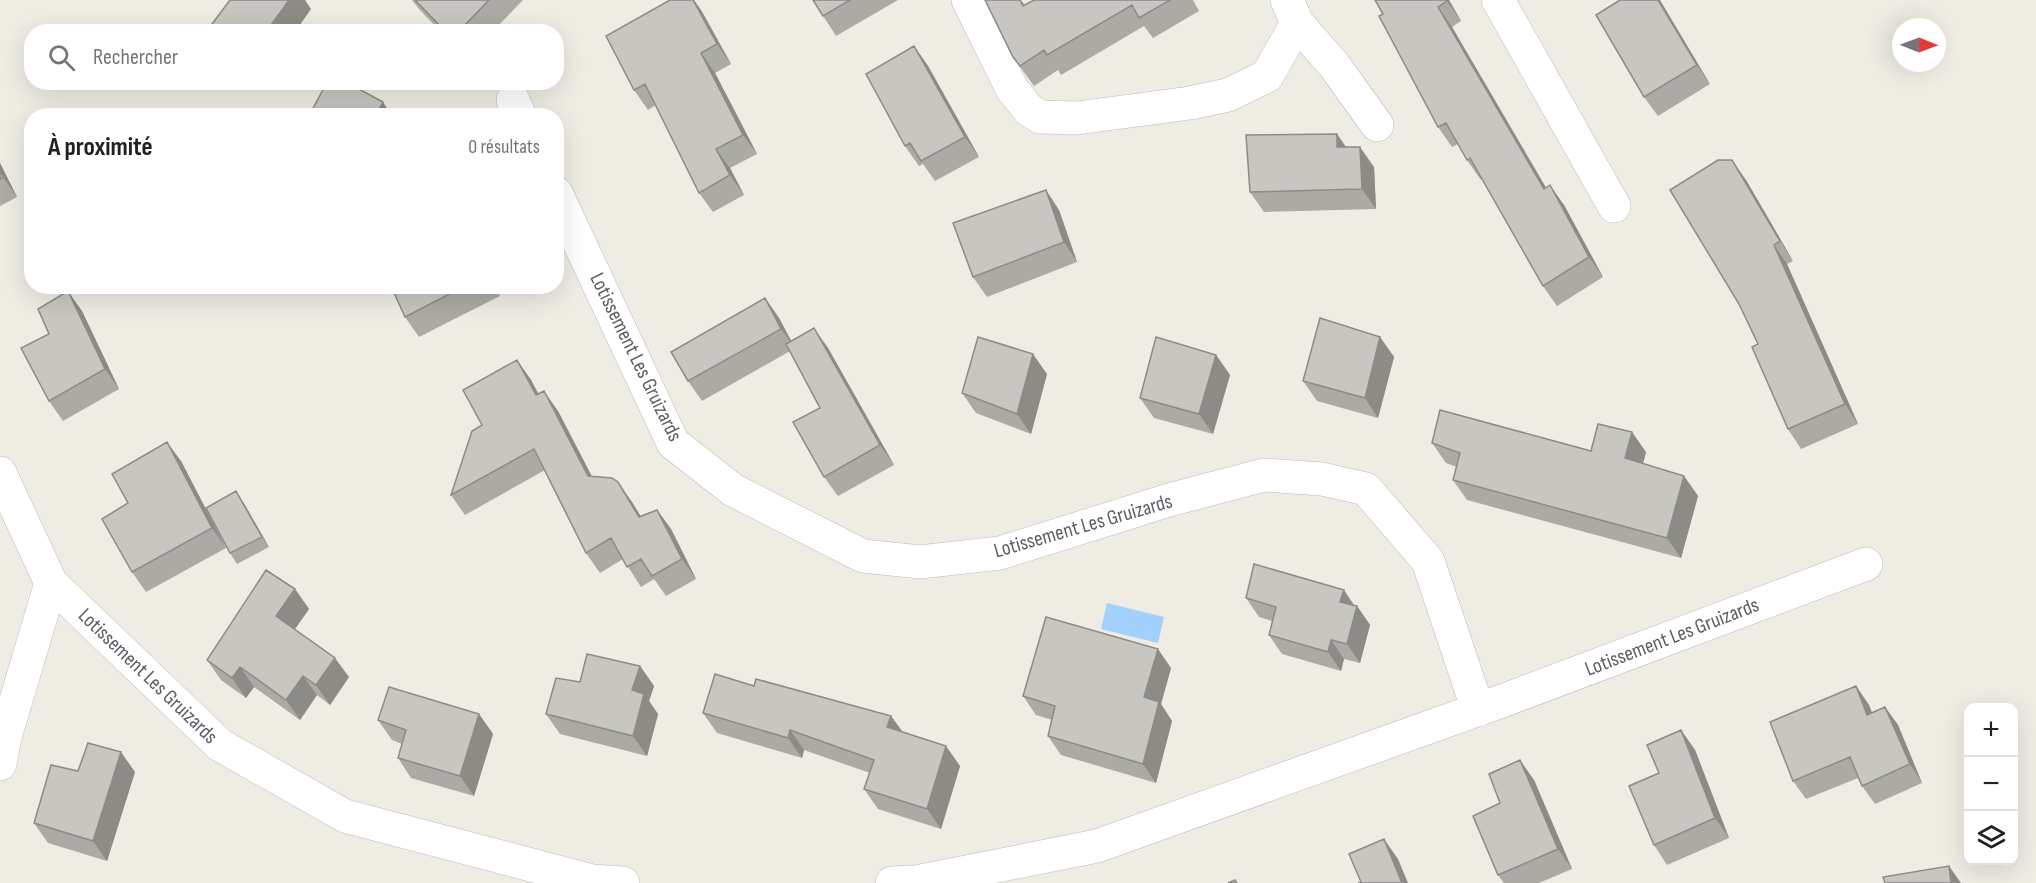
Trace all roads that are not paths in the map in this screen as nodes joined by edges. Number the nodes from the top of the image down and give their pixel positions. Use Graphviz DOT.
graph roads {
  1 [pos="968,0"];
  2 [pos="1498,0"];
  3 [pos="1292,11"];
  4 [pos="1377,125"];
  5 [pos="1614,206"];
  6 [pos="564,210"];
  7 [pos="0,473"];
  8 [pos="1866,564"];
  9 [pos="51,583"];
  10 [pos="1478,710"];
  11 [pos="0,764"];
  12 [pos="623,883"];
  13 [pos="892,883"];
  1 -- 3 [label="street"];
  2 -- 5 [label="street"];
  3 -- 4 [label="street"];
  6 -- 10 [label="street, Lotissement Les Gruizards"];
  7 -- 9 [label="street, Lotissement Les Gruizards"];
  8 -- 10 [label="street, Lotissement Les Gruizards"];
  9 -- 11 [label="street"];
  9 -- 12 [label="street, Lotissement Les Gruizards"];
  10 -- 13 [label="street, Lotissement Les Gruizards"];
}
